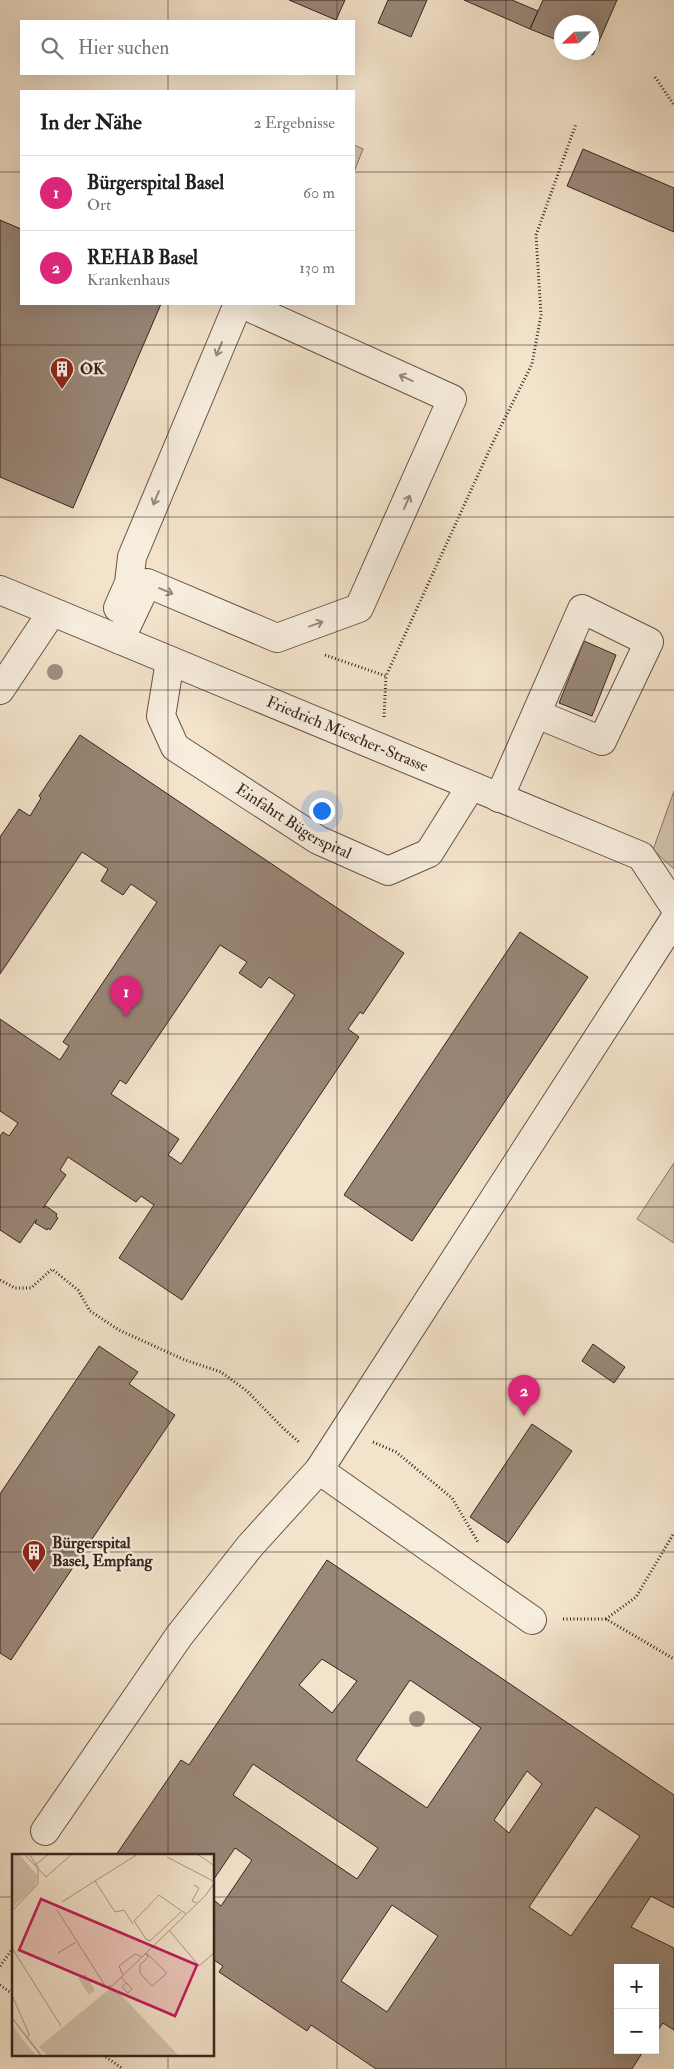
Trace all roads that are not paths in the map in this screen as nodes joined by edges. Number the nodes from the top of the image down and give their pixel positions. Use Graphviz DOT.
graph roads {
  1 [pos="238,305"];
  2 [pos="244,305"];
  3 [pos="0,590"];
  4 [pos="52,612"];
  5 [pos="113,637"];
  6 [pos="170,661"];
  7 [pos="0,690"];
  8 [pos="537,714"];
  9 [pos="470,786"];
  10 [pos="499,798"];
  11 [pos="674,906"];
  12 [pos="674,920"];
  13 [pos="321,1466"];
  14 [pos="532,1620"];
  15 [pos="45,1831"];
  1 -- 5 [label="street, one-way"];
  5 -- 2 [label="street, one-way"];
  3 -- 4 [label="street, Friedrich Miescher-Strasse"];
  4 -- 5 [label="street, Friedrich Miescher-Strasse"];
  4 -- 7 [label="street"];
  5 -- 6 [label="street, Friedrich Miescher-Strasse"];
  6 -- 9 [label="street, Friedrich Miescher-Strasse"];
  6 -- 9 [label="street, Einfahrt Bügerspital"];
  8 -- 8 [label="street"];
  8 -- 10 [label="street"];
  9 -- 10 [label="street, Friedrich Miescher-Strasse"];
  10 -- 11 [label="street, Friedrich Miescher-Strasse"];
  12 -- 13 [label="street"];
  13 -- 14 [label="street"];
  13 -- 15 [label="street"];
}
